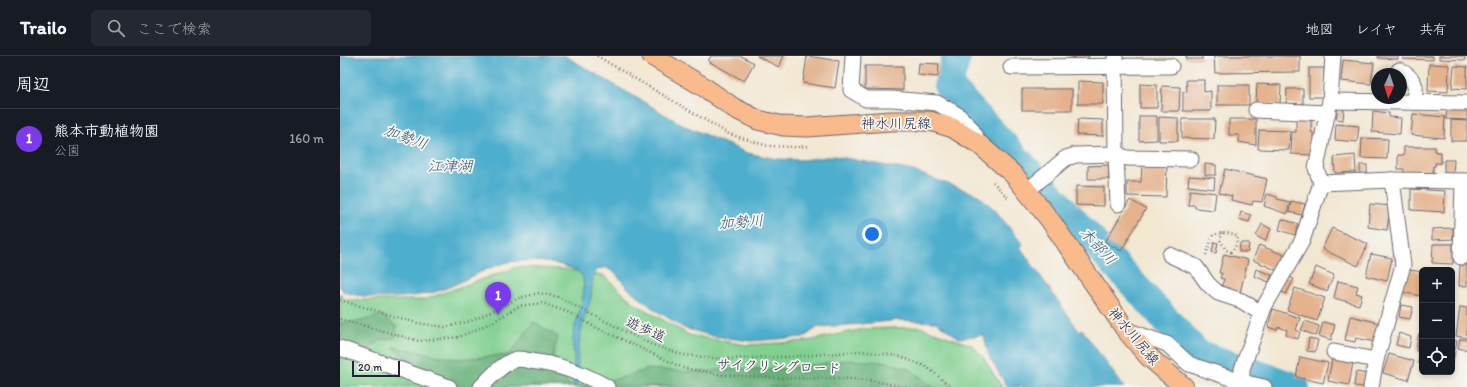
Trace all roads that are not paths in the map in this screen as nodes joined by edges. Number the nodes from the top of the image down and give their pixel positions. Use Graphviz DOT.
graph roads {
  1 [pos="652,56"];
  2 [pos="853,56"];
  3 [pos="1333,56"];
  4 [pos="1115,61"];
  5 [pos="1171,66"];
  6 [pos="1011,67"];
  7 [pos="1407,73"];
  8 [pos="1412,102"];
  9 [pos="1466,103"];
  10 [pos="1329,107"];
  11 [pos="1256,110"];
  12 [pos="980,145"];
  13 [pos="1116,154"];
  14 [pos="1191,159"];
  15 [pos="1392,180"];
  16 [pos="1465,181"];
  17 [pos="1320,182"];
  18 [pos="1027,191"];
  19 [pos="1118,204"];
  20 [pos="1170,255"];
  21 [pos="1461,257"];
  22 [pos="1261,313"];
  23 [pos="1126,330"];
  24 [pos="340,348"];
  25 [pos="1334,352"];
  26 [pos="1376,360"];
  27 [pos="1242,382"];
  28 [pos="449,387"];
  29 [pos="481,387"];
  30 [pos="607,387"];
  31 [pos="1184,387"];
  32 [pos="1264,387"];
  33 [pos="1371,387"];
  1 -- 12 [label="main road, 神水川尻線"];
  2 -- 12 [label="street"];
  3 -- 10 [label="street"];
  4 -- 5 [label="street"];
  4 -- 6 [label="street"];
  4 -- 13 [label="street"];
  7 -- 8 [label="street"];
  8 -- 9 [label="street"];
  8 -- 10 [label="street"];
  10 -- 11 [label="street"];
  10 -- 17 [label="street"];
  12 -- 18 [label="main road, 神水川尻線"];
  13 -- 14 [label="street"];
  13 -- 18 [label="street"];
  13 -- 19 [label="street"];
  15 -- 16 [label="street"];
  15 -- 17 [label="street"];
  15 -- 26 [label="street"];
  16 -- 21 [label="street"];
  17 -- 22 [label="street"];
  18 -- 23 [label="main road, 神水川尻線"];
  20 -- 22 [label="street"];
  22 -- 27 [label="street"];
  23 -- 27 [label="street"];
  23 -- 31 [label="main road, 神水川尻線"];
  24 -- 28 [label="street"];
  25 -- 26 [label="street"];
  26 -- 33 [label="street"];
  27 -- 32 [label="street"];
  29 -- 30 [label="street"];
}
